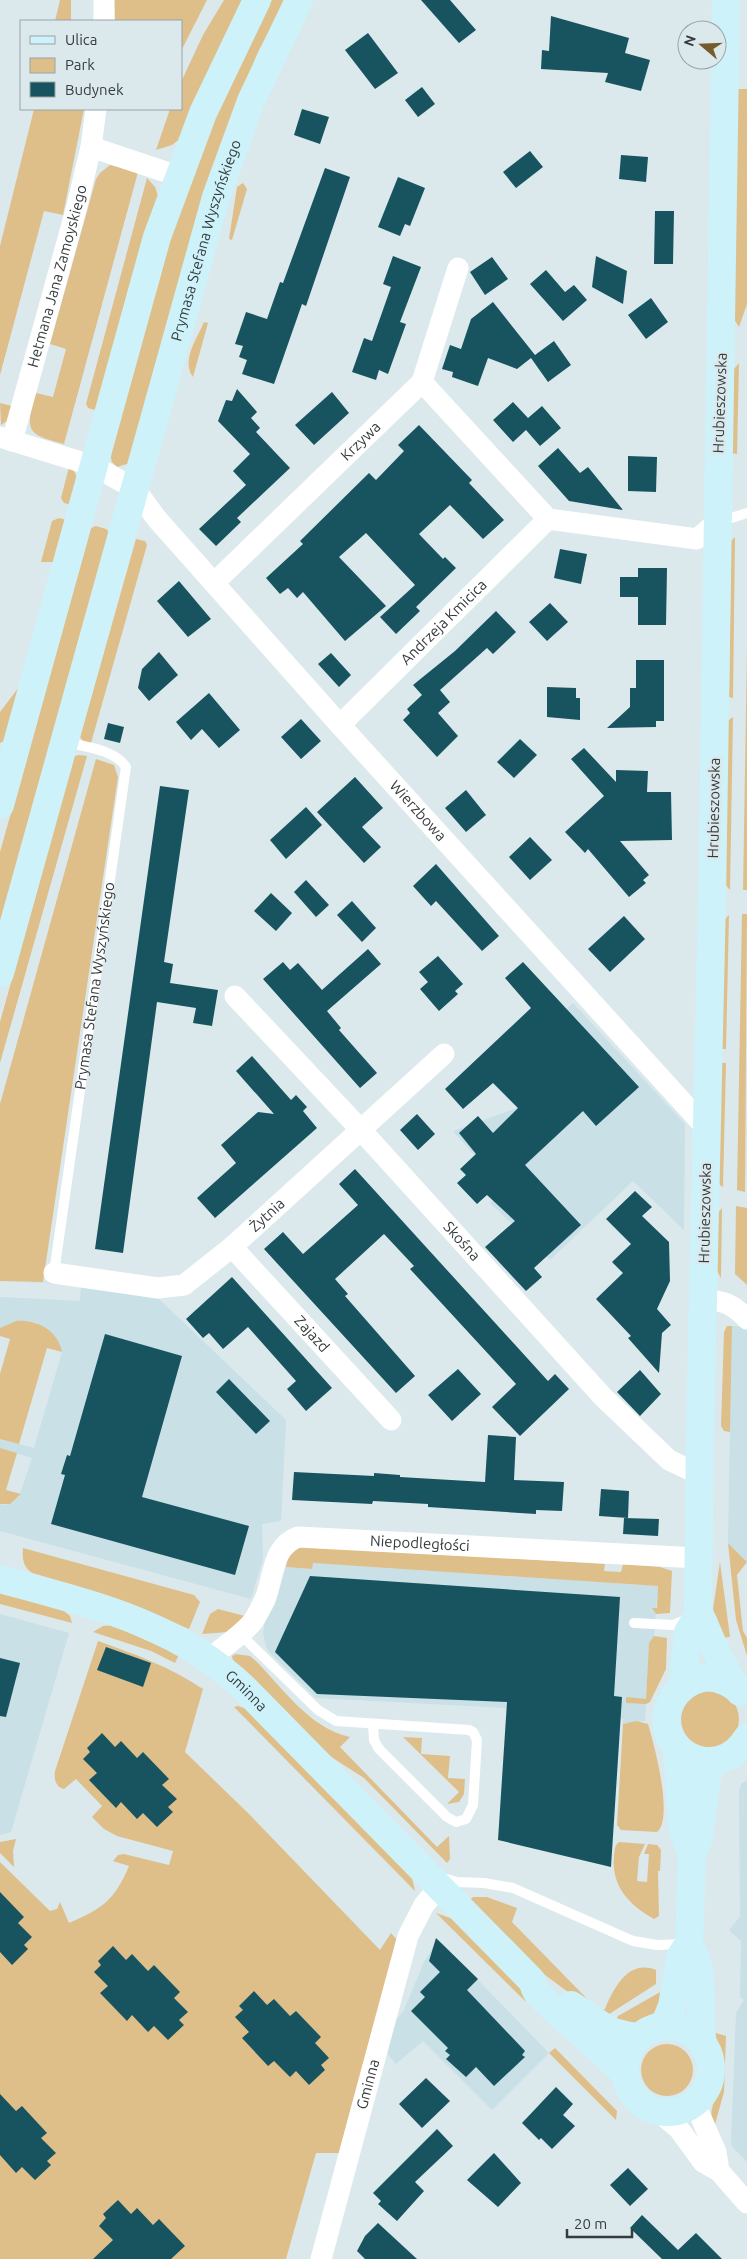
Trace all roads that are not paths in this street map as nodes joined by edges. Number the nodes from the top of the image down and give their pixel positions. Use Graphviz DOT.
graph roads {
  1 [pos="104,0"];
  2 [pos="257,0"];
  3 [pos="299,0"];
  4 [pos="726,0"];
  5 [pos="104,20"];
  6 [pos="96,110"];
  7 [pos="91,147"];
  8 [pos="178,176"];
  9 [pos="458,268"];
  10 [pos="422,382"];
  11 [pos="6,439"];
  12 [pos="94,466"];
  13 [pos="135,488"];
  14 [pos="747,513"];
  15 [pos="548,519"];
  16 [pos="716,523"];
  17 [pos="214,583"];
  18 [pos="340,725"];
  19 [pos="65,742"];
  20 [pos="6,759"];
  21 [pos="0,805"];
  22 [pos="0,973"];
  23 [pos="235,996"];
  24 [pos="444,1054"];
  25 [pos="707,1129"];
  26 [pos="361,1130"];
  27 [pos="232,1247"];
  28 [pos="54,1273"];
  29 [pos="702,1300"];
  30 [pos="747,1318"];
  31 [pos="390,1420"];
  32 [pos="699,1470"];
  33 [pos="698,1558"];
  34 [pos="0,1578"];
  35 [pos="698,1612"];
  36 [pos="634,1623"];
  37 [pos="240,1634"];
  38 [pos="210,1659"];
  39 [pos="682,1687"];
  40 [pos="741,1694"];
  41 [pos="373,1725"];
  42 [pos="677,1748"];
  43 [pos="736,1751"];
  44 [pos="692,1855"];
  45 [pos="432,1880"];
  46 [pos="689,1944"];
  47 [pos="532,1981"];
  48 [pos="664,2026"];
  49 [pos="638,2038"];
  50 [pos="703,2044"];
  51 [pos="625,2073"];
  52 [pos="695,2104"];
  53 [pos="659,2112"];
  54 [pos="719,2172"];
  55 [pos="747,2202"];
  56 [pos="321,2259"];
  1 -- 5 [label="street"];
  2 -- 8 [label="street"];
  3 -- 13 [label="street, Prymasa Stefana Wyszyńskiego"];
  4 -- 16 [label="street, Hrubieszowska"];
  6 -- 7 [label="street, Hetmana Jana Zamoyskiego"];
  7 -- 8 [label="street"];
  7 -- 11 [label="street, Hetmana Jana Zamoyskiego"];
  8 -- 12 [label="street"];
  9 -- 10 [label="street, Krzywa"];
  10 -- 15 [label="street"];
  10 -- 17 [label="street, Krzywa"];
  11 -- 12 [label="street"];
  12 -- 13 [label="street"];
  12 -- 20 [label="street"];
  13 -- 17 [label="street, Wierzbowa"];
  13 -- 19 [label="street, Prymasa Stefana Wyszyńskiego"];
  14 -- 16 [label="lane"];
  15 -- 16 [label="street"];
  15 -- 18 [label="street, Andrzeja Kmicica"];
  16 -- 25 [label="street, Hrubieszowska"];
  17 -- 18 [label="street, Wierzbowa"];
  18 -- 25 [label="street, Wierzbowa"];
  19 -- 22 [label="street, Prymasa Stefana Wyszyńskiego"];
  19 -- 28 [label="lane, Prymasa Stefana Wyszyńskiego"];
  20 -- 21 [label="street"];
  23 -- 26 [label="street, Skośna"];
  24 -- 26 [label="street, Żytnia"];
  25 -- 29 [label="street, Hrubieszowska"];
  26 -- 27 [label="street, Żytnia"];
  26 -- 32 [label="street, Skośna"];
  27 -- 28 [label="street, Żytnia"];
  27 -- 31 [label="street, Zajazd"];
  29 -- 30 [label="street"];
  29 -- 32 [label="street, Hrubieszowska"];
  32 -- 33 [label="street, Hrubieszowska"];
  33 -- 35 [label="street, Hrubieszowska"];
  33 -- 37 [label="street, Niepodległości"];
  34 -- 38 [label="street, Gminna"];
  35 -- 36 [label="lane"];
  35 -- 39 [label="street, Hrubieszowska"];
  35 -- 40 [label="street, Hrubieszowska"];
  37 -- 38 [label="street, Niepodległości"];
  37 -- 41 [label="lane"];
  38 -- 45 [label="street, Gminna"];
  39 -- 40 [label="street"];
  39 -- 42 [label="street"];
  41 -- 41 [label="lane"];
  42 -- 43 [label="street"];
  42 -- 44 [label="street"];
  43 -- 44 [label="street"];
  44 -- 46 [label="street"];
  45 -- 46 [label="lane"];
  45 -- 47 [label="street, Gminna"];
  45 -- 56 [label="street, Gminna"];
  46 -- 48 [label="street"];
  46 -- 50 [label="street"];
  47 -- 49 [label="street, Gminna"];
  47 -- 51 [label="street, Gminna"];
  48 -- 49 [label="street"];
  48 -- 50 [label="street"];
  49 -- 51 [label="street"];
  50 -- 52 [label="street"];
  51 -- 53 [label="street"];
  52 -- 53 [label="street"];
  52 -- 54 [label="street"];
  53 -- 54 [label="street"];
  54 -- 55 [label="street"];
}
